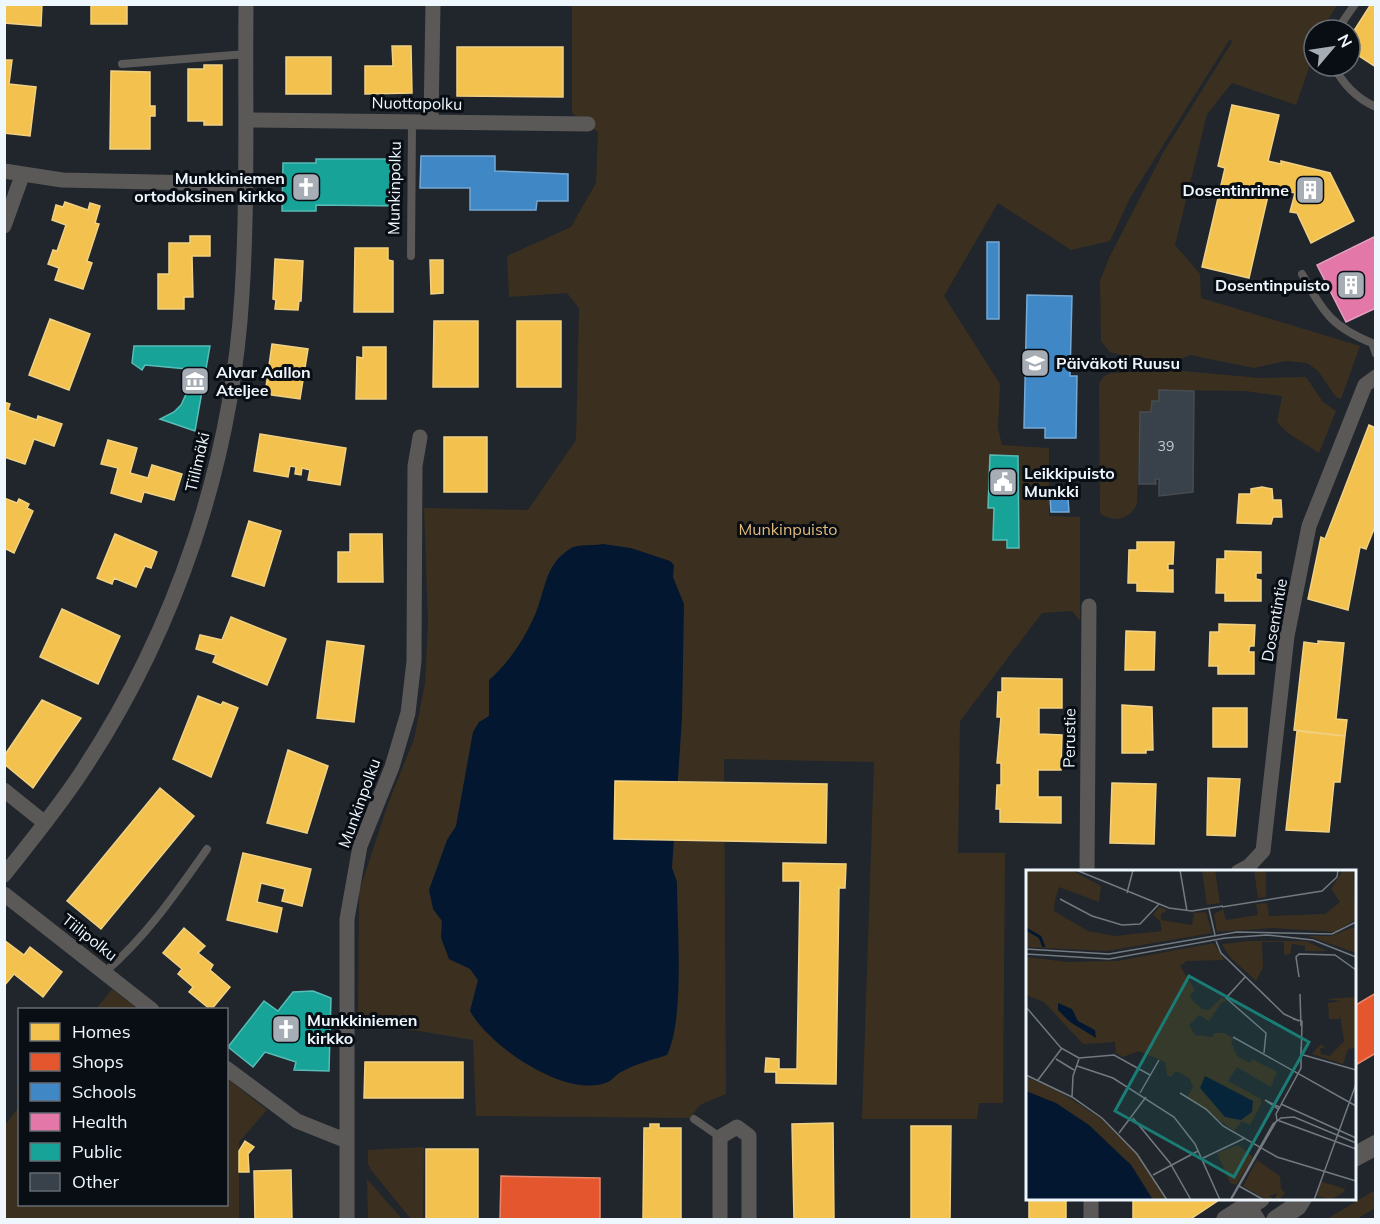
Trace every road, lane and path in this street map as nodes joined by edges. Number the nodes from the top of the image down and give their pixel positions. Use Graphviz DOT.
graph roads {
  1 [pos="246,4"];
  2 [pos="433,4"];
  3 [pos="1355,4"];
  4 [pos="1345,18"];
  5 [pos="246,54"];
  6 [pos="122,64"];
  7 [pos="1340,78"];
  8 [pos="1376,107"];
  9 [pos="246,120"];
  10 [pos="412,121"];
  11 [pos="431,122"];
  12 [pos="588,124"];
  13 [pos="4,171"];
  14 [pos="22,176"];
  15 [pos="244,184"];
  16 [pos="4,226"];
  17 [pos="411,255"];
  18 [pos="1302,274"];
  19 [pos="1376,354"];
  20 [pos="1376,377"];
  21 [pos="420,437"];
  22 [pos="1089,606"];
  23 [pos="4,790"];
  24 [pos="45,823"];
  25 [pos="207,849"];
  26 [pos="1087,870"];
  27 [pos="1242,870"];
  28 [pos="4,875"];
  29 [pos="4,894"];
  30 [pos="105,972"];
  31 [pos="150,1008"];
  32 [pos="228,1070"];
  33 [pos="694,1119"];
  34 [pos="720,1137"];
  35 [pos="347,1141"];
  36 [pos="1376,1145"];
  37 [pos="1356,1156"];
  38 [pos="1091,1200"];
  39 [pos="1301,1200"];
  40 [pos="1255,1208"];
  41 [pos="347,1220"];
  42 [pos="720,1220"];
  43 [pos="748,1220"];
  44 [pos="1090,1220"];
  45 [pos="1226,1220"];
  46 [pos="1276,1220"];
  1 -- 5 [label="street, Tiilimäki"];
  2 -- 11 [label="street"];
  3 -- 4 [label="lane"];
  5 -- 6 [label="lane"];
  5 -- 9 [label="street, Tiilimäki"];
  7 -- 8 [label="lane"];
  9 -- 10 [label="street, Nuottapolku"];
  9 -- 15 [label="street, Tiilimäki"];
  10 -- 11 [label="street, Nuottapolku"];
  10 -- 17 [label="lane, Munkinpolku"];
  11 -- 12 [label="street, Nuottapolku"];
  13 -- 14 [label="street"];
  14 -- 15 [label="street"];
  14 -- 16 [label="street"];
  15 -- 24 [label="street, Tiilimäki"];
  18 -- 19 [label="lane"];
  20 -- 27 [label="street, Dosentintie"];
  21 -- 35 [label="street, Munkinpolku"];
  22 -- 26 [label="street, Perustie"];
  23 -- 24 [label="street"];
  24 -- 28 [label="street, Tiilimäki"];
  25 -- 30 [label="lane"];
  29 -- 30 [label="street, Tiilipolku"];
  30 -- 31 [label="street, Tiilipolku"];
  32 -- 35 [label="street"];
  33 -- 34 [label="lane"];
  34 -- 42 [label="street"];
  34 -- 43 [label="street"];
  35 -- 41 [label="street, Munkinpolku"];
  36 -- 37 [label="street"];
  38 -- 44 [label="street"];
  39 -- 46 [label="street"];
  40 -- 45 [label="street"];
}
